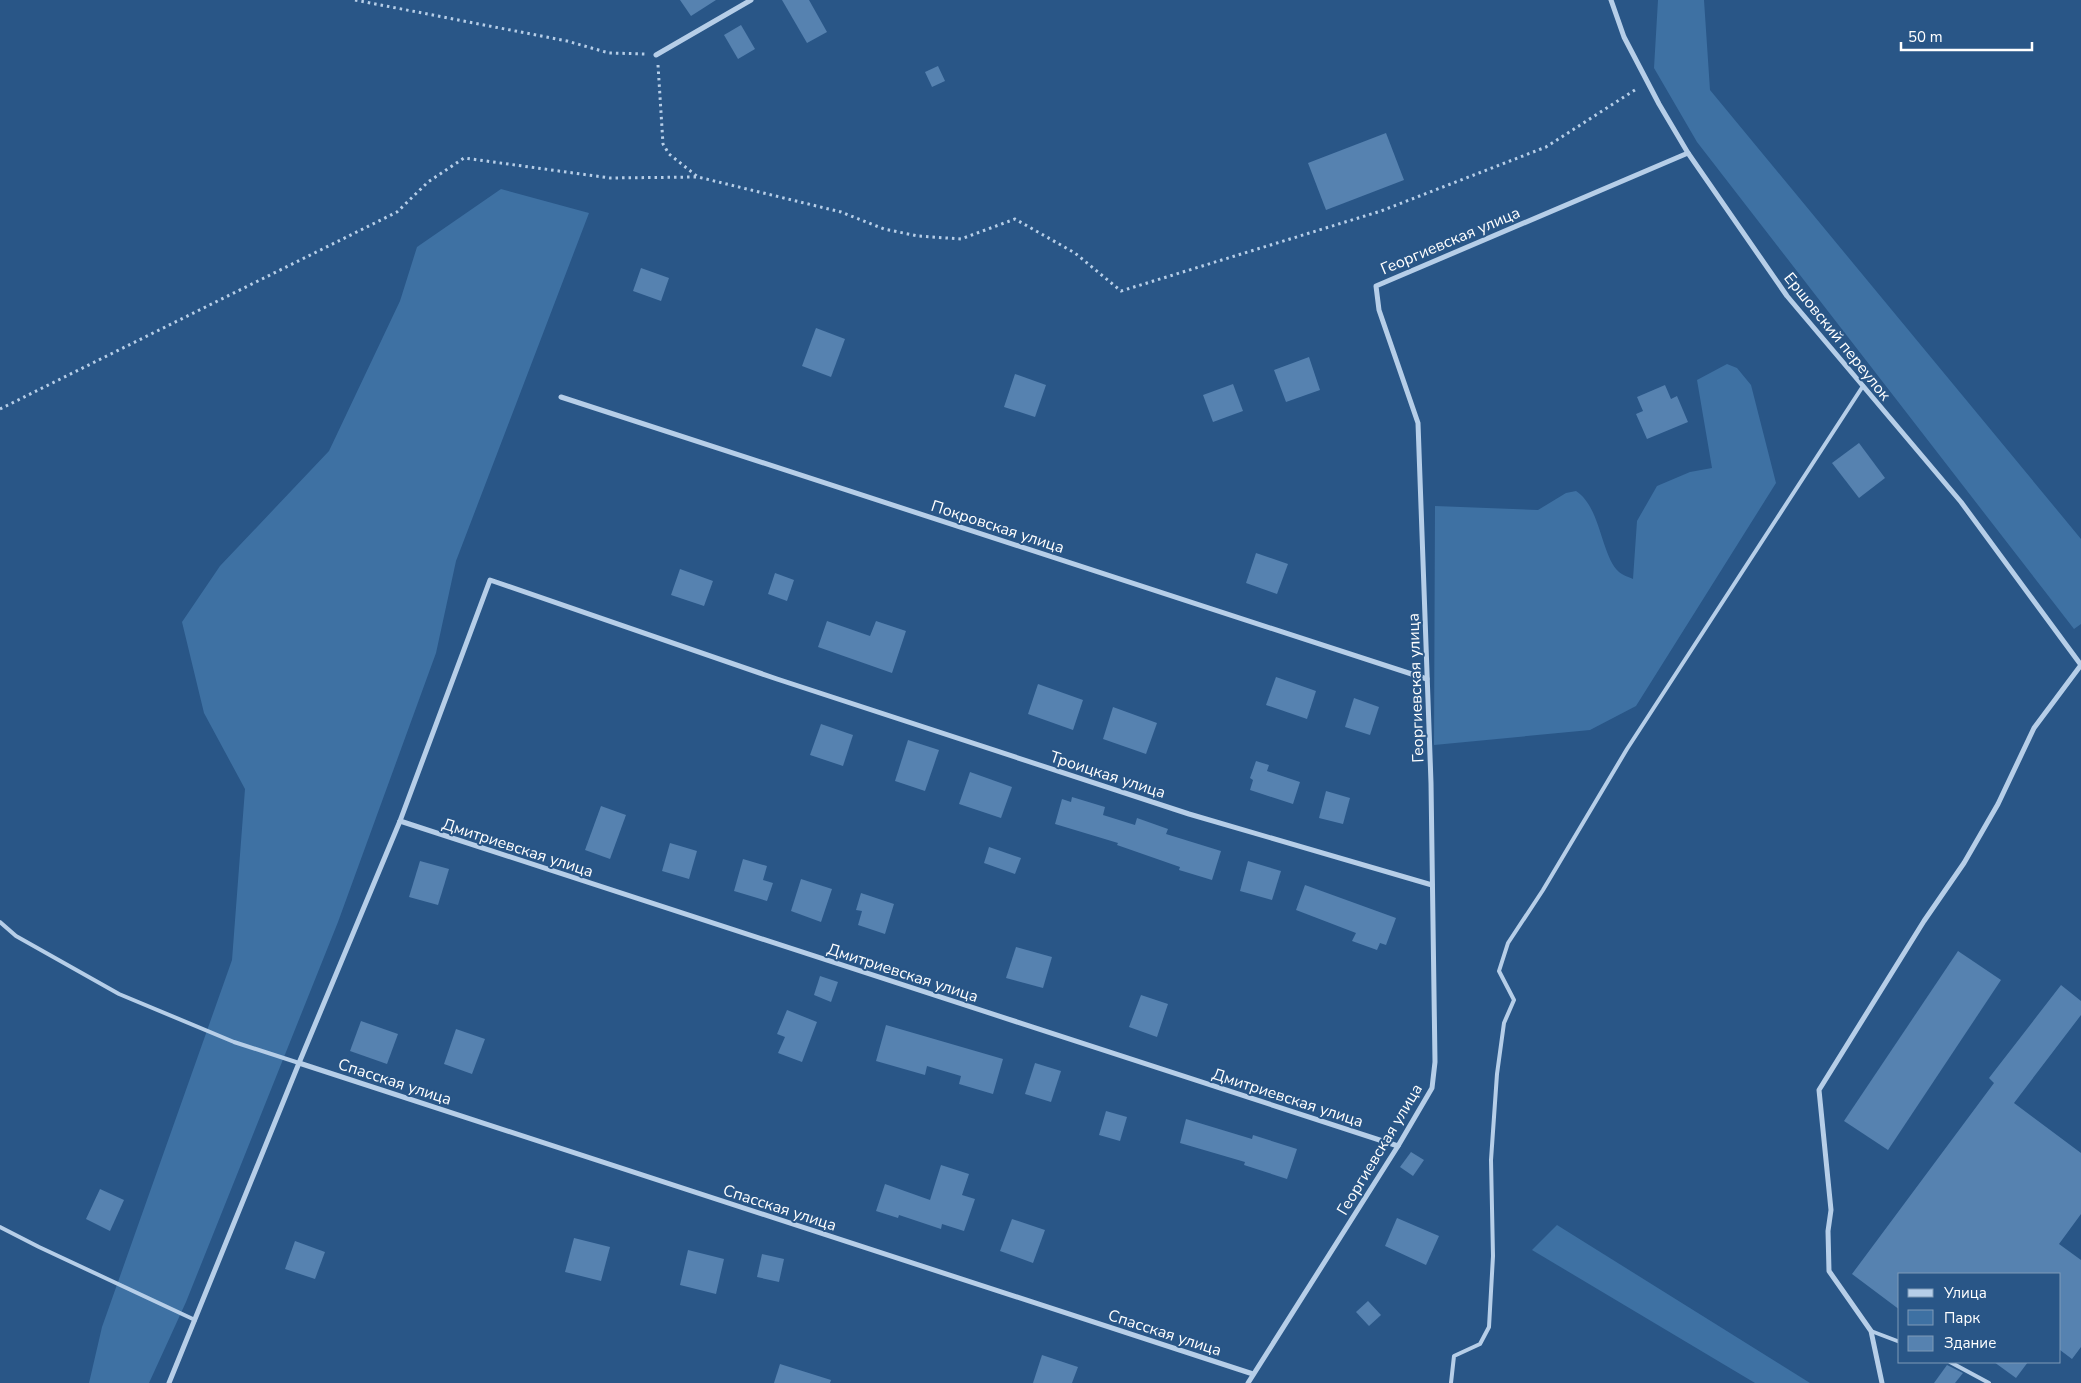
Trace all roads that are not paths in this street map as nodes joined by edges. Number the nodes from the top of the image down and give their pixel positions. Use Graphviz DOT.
graph roads {
  1 [pos="751,0"];
  2 [pos="1611,0"];
  3 [pos="657,55"];
  4 [pos="1688,153"];
  5 [pos="1863,386"];
  6 [pos="561,397"];
  7 [pos="2081,665"];
  8 [pos="1427,679"];
  9 [pos="400,822"];
  10 [pos="1432,885"];
  11 [pos="0,922"];
  12 [pos="299,1063"];
  13 [pos="1398,1146"];
  14 [pos="0,1227"];
  15 [pos="195,1320"];
  16 [pos="1871,1331"];
  17 [pos="1898,1341"];
  18 [pos="1952,1363"];
  19 [pos="1253,1374"];
  20 [pos="169,1383"];
  21 [pos="1248,1383"];
  22 [pos="1451,1383"];
  23 [pos="1882,1383"];
  24 [pos="1989,1383"];
  1 -- 3 [label="street"];
  2 -- 4 [label="street, Ершовский переулок"];
  4 -- 5 [label="street, Ершовский переулок"];
  4 -- 8 [label="street, Георгиевская улица"];
  5 -- 7 [label="street, Ершовский переулок"];
  5 -- 22 [label="lane"];
  6 -- 8 [label="street, Покровская улица"];
  7 -- 16 [label="street"];
  8 -- 10 [label="street, Георгиевская улица"];
  9 -- 10 [label="street, Троицкая улица"];
  9 -- 12 [label="street"];
  9 -- 13 [label="street, Дмитриевская улица"];
  10 -- 13 [label="street, Георгиевская улица"];
  11 -- 12 [label="lane"];
  12 -- 15 [label="street"];
  12 -- 19 [label="street, Спасская улица"];
  13 -- 19 [label="street, Георгиевская улица"];
  14 -- 15 [label="lane"];
  15 -- 20 [label="street"];
  16 -- 17 [label="lane"];
  16 -- 23 [label="street"];
  18 -- 24 [label="lane"];
  19 -- 21 [label="street, Георгиевская улица"];
}
